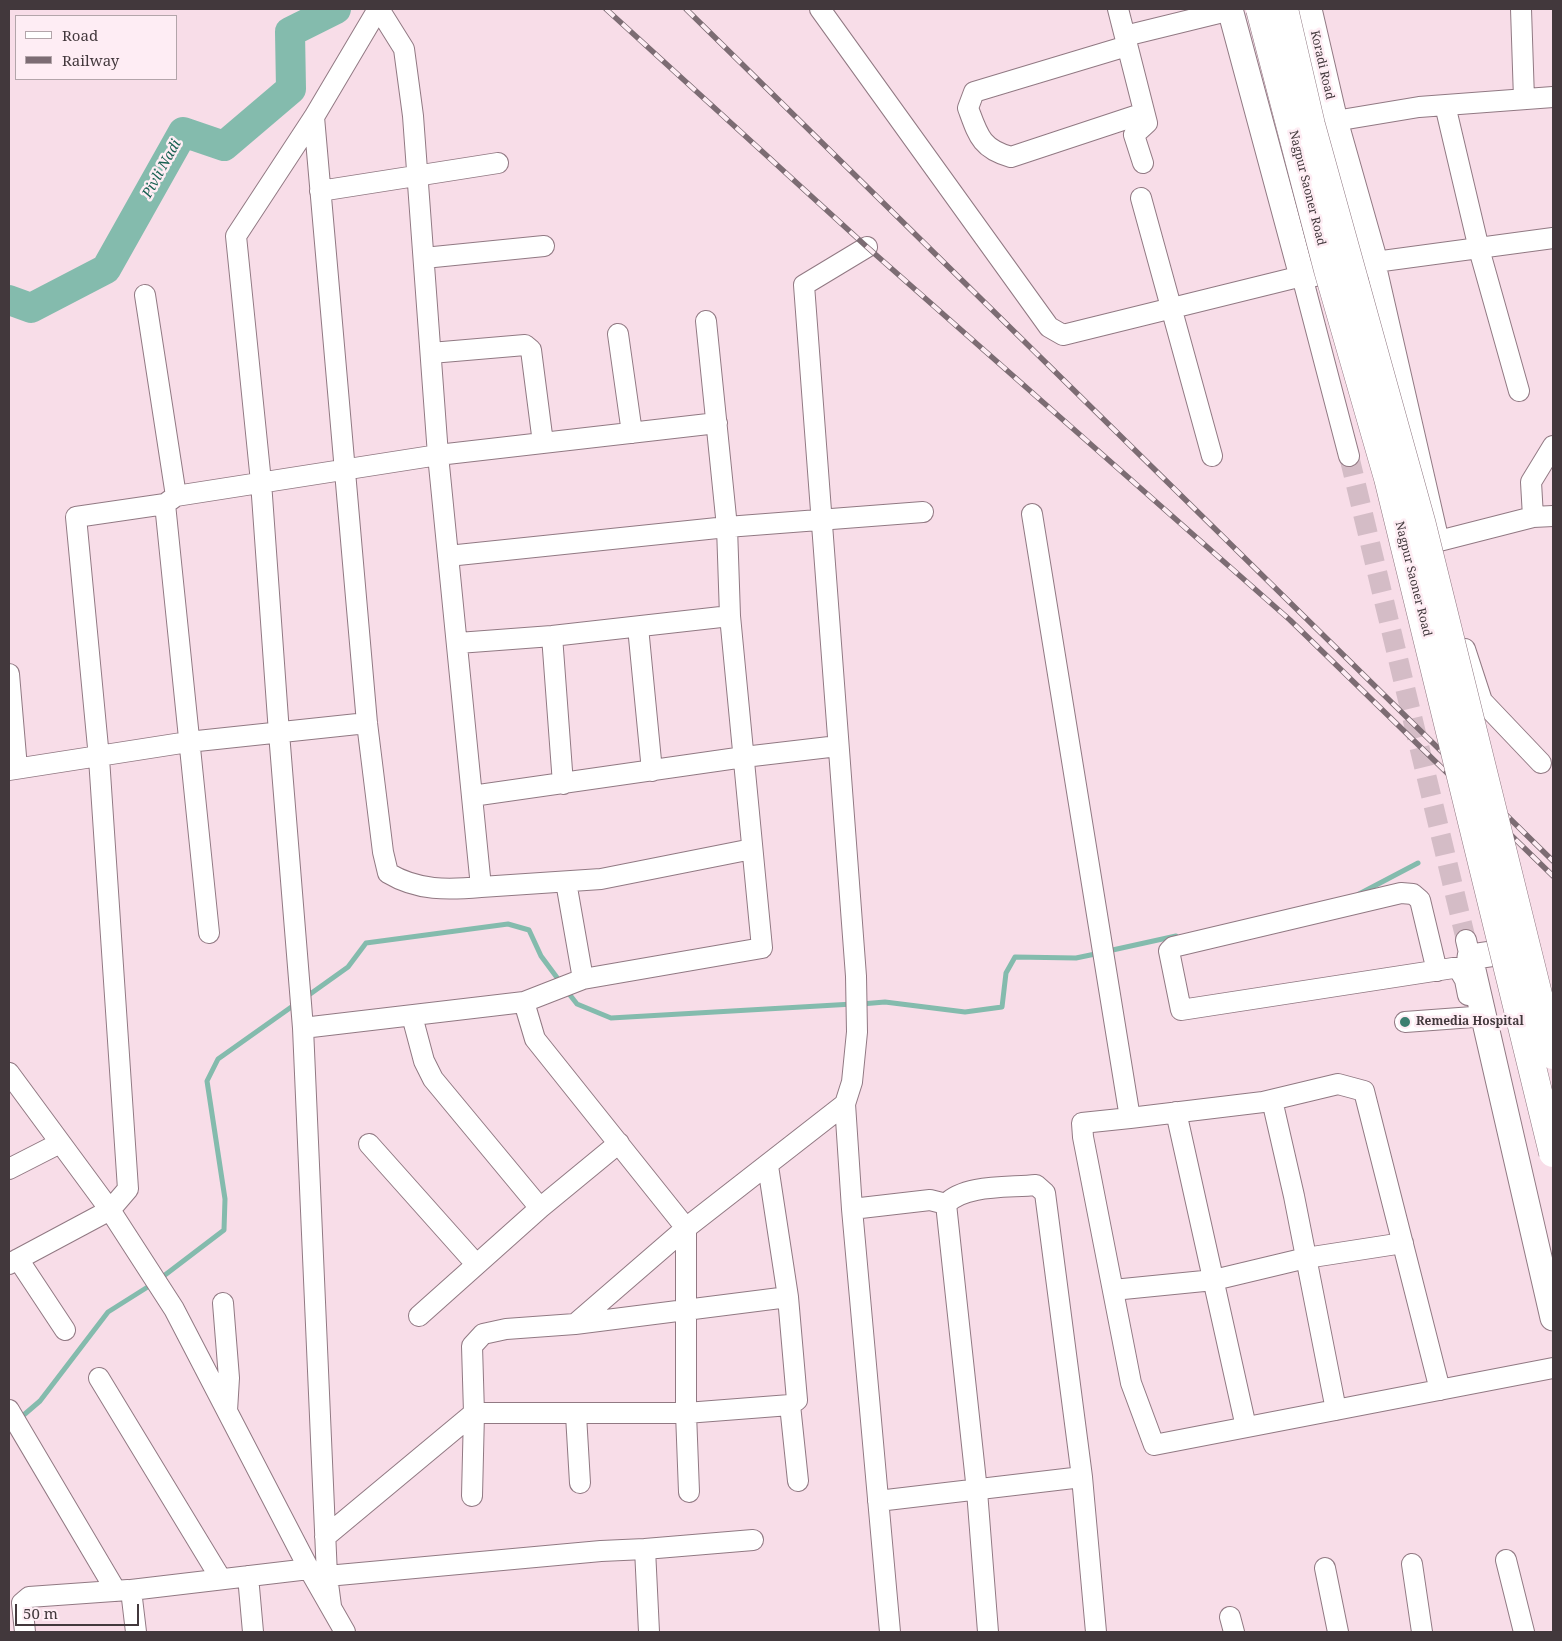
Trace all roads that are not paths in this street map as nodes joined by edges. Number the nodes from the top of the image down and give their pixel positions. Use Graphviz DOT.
graph roads {
  1 [pos="379,9"];
  2 [pos="820,9"];
  3 [pos="1118,9"];
  4 [pos="1260,9"];
  5 [pos="1284,9"];
  6 [pos="1309,9"];
  7 [pos="1521,9"];
  8 [pos="1230,10"];
  9 [pos="1126,41"];
  10 [pos="1553,97"];
  11 [pos="1524,99"];
  12 [pos="1444,105"];
  13 [pos="1144,112"];
  14 [pos="314,117"];
  15 [pos="1335,121"];
  16 [pos="498,163"];
  17 [pos="1143,163"];
  18 [pos="418,175"];
  19 [pos="320,191"];
  20 [pos="1141,198"];
  21 [pos="1553,238"];
  22 [pos="544,246"];
  23 [pos="867,248"];
  24 [pos="1479,249"];
  25 [pos="424,258"];
  26 [pos="1375,262"];
  27 [pos="1302,276"];
  28 [pos="145,295"];
  29 [pos="1173,307"];
  30 [pos="706,321"];
  31 [pos="618,334"];
  32 [pos="431,353"];
  33 [pos="1519,391"];
  34 [pos="717,423"];
  35 [pos="632,433"];
  36 [pos="543,443"];
  37 [pos="1553,446"];
  38 [pos="438,455"];
  39 [pos="1212,456"];
  40 [pos="1350,456"];
  41 [pos="344,469"];
  42 [pos="261,482"];
  43 [pos="170,500"];
  44 [pos="923,512"];
  45 [pos="1032,514"];
  46 [pos="1553,516"];
  47 [pos="1533,517"];
  48 [pos="821,520"];
  49 [pos="726,527"];
  50 [pos="1439,541"];
  51 [pos="448,556"];
  52 [pos="730,616"];
  53 [pos="638,627"];
  54 [pos="552,636"];
  55 [pos="458,643"];
  56 [pos="9,674"];
  57 [pos="368,723"];
  58 [pos="279,733"];
  59 [pos="188,742"];
  60 [pos="838,746"];
  61 [pos="744,757"];
  62 [pos="99,758"];
  63 [pos="1541,763"];
  64 [pos="13,769"];
  65 [pos="652,771"];
  66 [pos="564,784"];
  67 [pos="472,796"];
  68 [pos="752,849"];
  69 [pos="566,882"];
  70 [pos="481,887"];
  71 [pos="209,933"];
  72 [pos="1437,971"];
  73 [pos="582,979"];
  74 [pos="532,998"];
  75 [pos="1553,1005"];
  76 [pos="412,1016"];
  77 [pos="1472,1017"];
  78 [pos="1405,1022"];
  79 [pos="303,1028"];
  80 [pos="1553,1055"];
  81 [pos="1495,1066"];
  82 [pos="9,1073"];
  83 [pos="1272,1100"];
  84 [pos="845,1104"];
  85 [pos="1176,1112"];
  86 [pos="1130,1118"];
  87 [pos="60,1143"];
  88 [pos="619,1143"];
  89 [pos="369,1144"];
  90 [pos="1553,1153"];
  91 [pos="768,1166"];
  92 [pos="9,1169"];
  93 [pos="946,1204"];
  94 [pos="540,1208"];
  95 [pos="852,1209"];
  96 [pos="110,1210"];
  97 [pos="686,1228"];
  98 [pos="1403,1243"];
  99 [pos="1306,1258"];
  100 [pos="13,1262"];
  101 [pos="476,1264"];
  102 [pos="1214,1280"];
  103 [pos="1113,1290"];
  104 [pos="788,1297"];
  105 [pos="223,1303"];
  106 [pos="688,1311"];
  107 [pos="419,1316"];
  108 [pos="1553,1318"];
  109 [pos="575,1324"];
  110 [pos="65,1330"];
  111 [pos="1553,1368"];
  112 [pos="99,1378"];
  113 [pos="1440,1390"];
  114 [pos="790,1405"];
  115 [pos="9,1410"];
  116 [pos="1336,1410"];
  117 [pos="227,1411"];
  118 [pos="474,1413"];
  119 [pos="686,1413"];
  120 [pos="576,1415"];
  121 [pos="1246,1427"];
  122 [pos="1082,1477"];
  123 [pos="798,1482"];
  124 [pos="580,1483"];
  125 [pos="977,1491"];
  126 [pos="689,1492"];
  127 [pos="472,1496"];
  128 [pos="878,1501"];
  129 [pos="325,1536"];
  130 [pos="753,1540"];
  131 [pos="645,1549"];
  132 [pos="1506,1560"];
  133 [pos="1412,1564"];
  134 [pos="1325,1568"];
  135 [pos="308,1569"];
  136 [pos="248,1576"];
  137 [pos="327,1576"];
  138 [pos="221,1579"];
  139 [pos="124,1590"];
  140 [pos="331,1606"];
  141 [pos="25,1632"];
  142 [pos="136,1632"];
  143 [pos="253,1632"];
  144 [pos="345,1632"];
  145 [pos="649,1632"];
  146 [pos="890,1632"];
  147 [pos="988,1632"];
  148 [pos="1096,1632"];
  149 [pos="1338,1632"];
  150 [pos="1422,1632"];
  151 [pos="1524,1632"];
  1 -- 14 [label="street"];
  1 -- 18 [label="street"];
  2 -- 29 [label="street"];
  3 -- 9 [label="street"];
  4 -- 90 [label="highway, Nagpur Saoner Road, bridge"];
  5 -- 80 [label="highway, Nagpur Saoner Road, bridge"];
  6 -- 15 [label="main road, Koradi Road"];
  7 -- 11 [label="street"];
  8 -- 9 [label="street"];
  8 -- 27 [label="main road"];
  9 -- 13 [label="street"];
  9 -- 13 [label="street"];
  10 -- 11 [label="street"];
  11 -- 12 [label="street"];
  12 -- 15 [label="street"];
  12 -- 24 [label="street"];
  13 -- 17 [label="street"];
  14 -- 19 [label="street"];
  14 -- 42 [label="street"];
  15 -- 26 [label="main road, Koradi Road"];
  16 -- 18 [label="street"];
  18 -- 19 [label="street"];
  18 -- 25 [label="street"];
  19 -- 41 [label="street"];
  20 -- 29 [label="street"];
  21 -- 24 [label="street"];
  22 -- 25 [label="street"];
  23 -- 48 [label="street"];
  24 -- 26 [label="street"];
  24 -- 33 [label="street"];
  25 -- 32 [label="street"];
  26 -- 27 [label="main road"];
  26 -- 50 [label="street"];
  27 -- 29 [label="street"];
  27 -- 40 [label="street"];
  28 -- 43 [label="street"];
  29 -- 39 [label="street"];
  30 -- 34 [label="street"];
  31 -- 35 [label="street"];
  32 -- 36 [label="street"];
  32 -- 38 [label="street"];
  34 -- 35 [label="street"];
  34 -- 49 [label="street"];
  35 -- 36 [label="street"];
  36 -- 38 [label="street"];
  37 -- 47 [label="street"];
  38 -- 41 [label="street"];
  38 -- 51 [label="street"];
  41 -- 42 [label="street"];
  41 -- 57 [label="street"];
  42 -- 43 [label="street"];
  42 -- 58 [label="street"];
  43 -- 59 [label="street"];
  43 -- 62 [label="street"];
  44 -- 48 [label="street"];
  45 -- 86 [label="street"];
  46 -- 47 [label="street"];
  47 -- 50 [label="street"];
  48 -- 49 [label="street"];
  48 -- 60 [label="street"];
  49 -- 51 [label="street"];
  49 -- 52 [label="street"];
  50 -- 63 [label="street"];
  51 -- 55 [label="street"];
  52 -- 53 [label="street"];
  52 -- 61 [label="street"];
  53 -- 54 [label="street"];
  53 -- 65 [label="street"];
  54 -- 55 [label="street"];
  54 -- 66 [label="street"];
  55 -- 67 [label="street"];
  56 -- 64 [label="street"];
  57 -- 58 [label="street"];
  57 -- 70 [label="street"];
  58 -- 59 [label="street"];
  58 -- 79 [label="street"];
  59 -- 62 [label="street"];
  59 -- 71 [label="street"];
  60 -- 61 [label="street"];
  60 -- 84 [label="street"];
  61 -- 65 [label="street"];
  61 -- 68 [label="street"];
  62 -- 64 [label="street"];
  62 -- 96 [label="street"];
  65 -- 66 [label="street"];
  66 -- 67 [label="street"];
  67 -- 70 [label="street"];
  68 -- 69 [label="street"];
  68 -- 73 [label="street"];
  69 -- 70 [label="street"];
  69 -- 73 [label="street"];
  72 -- 72 [label="street"];
  72 -- 77 [label="street"];
  73 -- 74 [label="street"];
  74 -- 76 [label="street"];
  74 -- 88 [label="street"];
  75 -- 81 [label="main road"];
  76 -- 79 [label="street"];
  76 -- 94 [label="street"];
  77 -- 78 [label="street"];
  77 -- 81 [label="street"];
  79 -- 129 [label="street"];
  81 -- 108 [label="main road"];
  82 -- 87 [label="street"];
  83 -- 85 [label="street"];
  83 -- 98 [label="street"];
  83 -- 99 [label="street"];
  84 -- 91 [label="street"];
  84 -- 95 [label="street"];
  85 -- 86 [label="street"];
  85 -- 102 [label="street"];
  86 -- 103 [label="street"];
  87 -- 92 [label="street"];
  87 -- 96 [label="street"];
  88 -- 94 [label="street"];
  88 -- 97 [label="street"];
  89 -- 101 [label="street"];
  91 -- 97 [label="street"];
  91 -- 104 [label="street"];
  93 -- 95 [label="street"];
  93 -- 122 [label="street"];
  93 -- 125 [label="street"];
  94 -- 101 [label="street"];
  95 -- 128 [label="street"];
  96 -- 100 [label="street"];
  96 -- 117 [label="street"];
  97 -- 106 [label="street"];
  97 -- 109 [label="street"];
  98 -- 99 [label="street"];
  98 -- 113 [label="street"];
  99 -- 102 [label="street"];
  99 -- 116 [label="street"];
  100 -- 110 [label="street"];
  101 -- 107 [label="street"];
  102 -- 103 [label="street"];
  102 -- 121 [label="street"];
  103 -- 121 [label="street"];
  104 -- 106 [label="street"];
  104 -- 114 [label="street"];
  105 -- 117 [label="street"];
  106 -- 109 [label="street"];
  106 -- 119 [label="street"];
  109 -- 118 [label="street"];
  111 -- 113 [label="street"];
  112 -- 138 [label="street"];
  113 -- 116 [label="street"];
  114 -- 119 [label="street"];
  114 -- 123 [label="street"];
  115 -- 139 [label="street"];
  116 -- 121 [label="street"];
  117 -- 135 [label="street"];
  118 -- 120 [label="street"];
  118 -- 127 [label="street"];
  118 -- 129 [label="street"];
  119 -- 120 [label="street"];
  119 -- 126 [label="street"];
  120 -- 124 [label="street"];
  122 -- 125 [label="street"];
  122 -- 148 [label="street"];
  125 -- 128 [label="street"];
  125 -- 147 [label="street"];
  128 -- 146 [label="street"];
  129 -- 137 [label="street"];
  130 -- 131 [label="street"];
  131 -- 137 [label="street"];
  131 -- 145 [label="street"];
  132 -- 151 [label="street"];
  133 -- 150 [label="street"];
  134 -- 149 [label="street"];
  135 -- 136 [label="street"];
  135 -- 140 [label="street"];
  136 -- 138 [label="street"];
  136 -- 143 [label="street"];
  137 -- 140 [label="street"];
  138 -- 139 [label="street"];
  139 -- 141 [label="street"];
  139 -- 142 [label="street"];
  140 -- 144 [label="street"];
}
